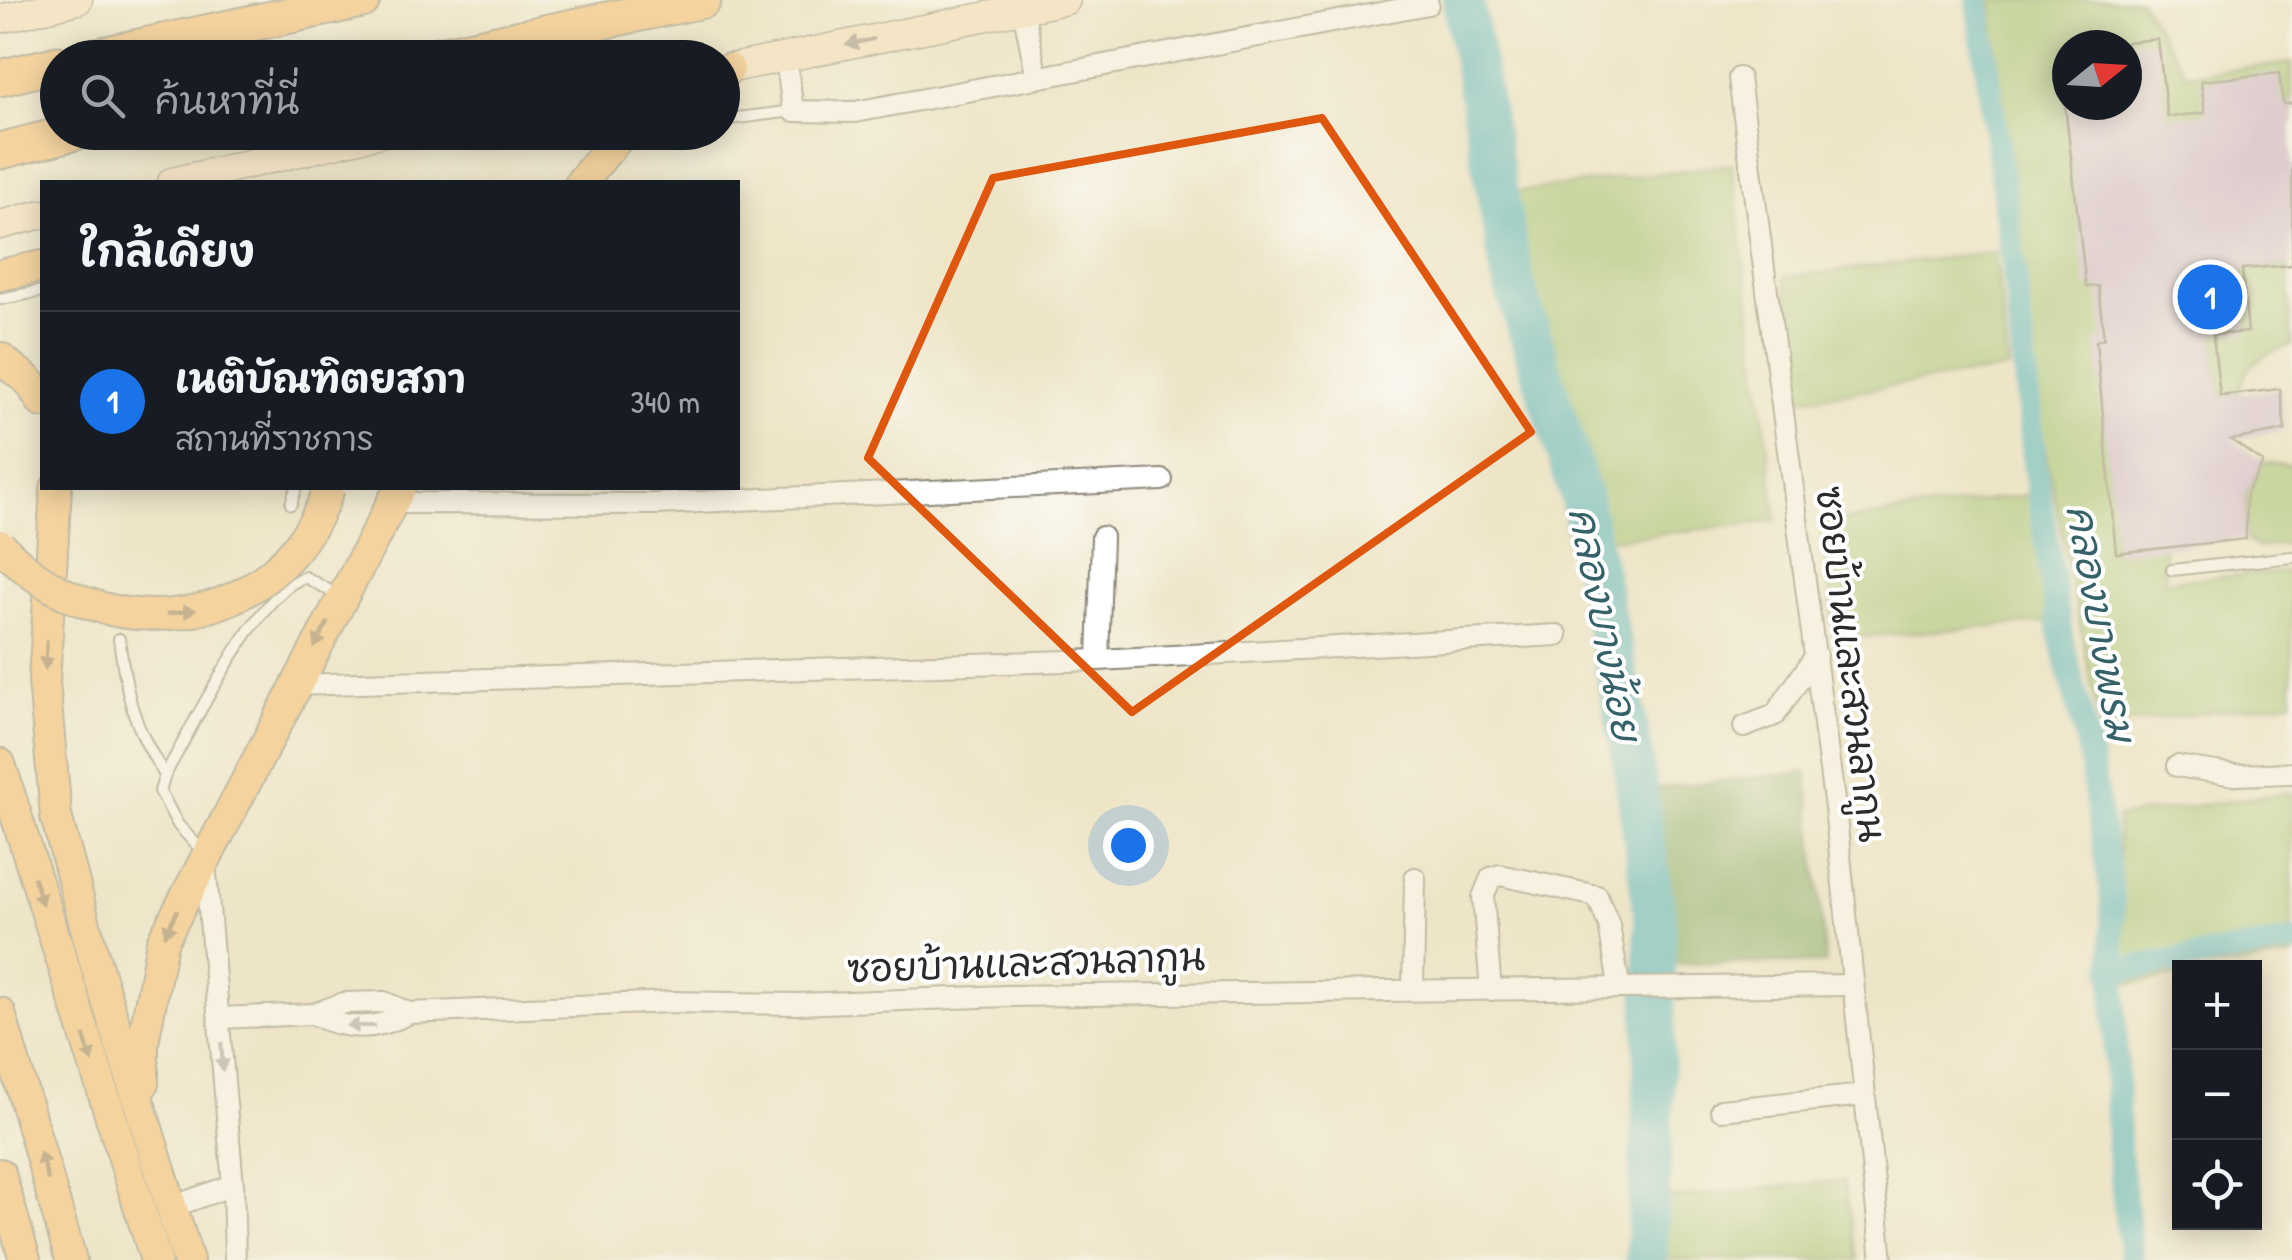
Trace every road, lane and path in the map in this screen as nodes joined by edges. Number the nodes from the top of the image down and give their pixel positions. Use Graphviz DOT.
graph roads {
  1 [pos="78,0"];
  2 [pos="362,0"];
  3 [pos="703,0"];
  4 [pos="1066,0"];
  5 [pos="1428,4"];
  6 [pos="1023,9"];
  7 [pos="0,19"];
  8 [pos="172,40"];
  9 [pos="511,40"];
  10 [pos="786,57"];
  11 [pos="40,68"];
  12 [pos="740,68"];
  13 [pos="0,78"];
  14 [pos="1037,78"];
  15 [pos="1739,78"];
  16 [pos="793,111"];
  17 [pos="740,118"];
  18 [pos="40,141"];
  19 [pos="308,150"];
  20 [pos="608,150"];
  21 [pos="0,151"];
  22 [pos="180,180"];
  23 [pos="583,180"];
  24 [pos="40,215"];
  25 [pos="0,225"];
  26 [pos="0,275"];
  27 [pos="40,286"];
  28 [pos="40,288"];
  29 [pos="0,299"];
  30 [pos="0,358"];
  31 [pos="40,399"];
  32 [pos="1162,480"];
  33 [pos="56,490"];
  34 [pos="295,490"];
  35 [pos="329,490"];
  36 [pos="396,495"];
  37 [pos="291,504"];
  38 [pos="1102,537"];
  39 [pos="0,545"];
  40 [pos="2292,557"];
  41 [pos="2172,570"];
  42 [pos="342,597"];
  43 [pos="1557,635"];
  44 [pos="119,639"];
  45 [pos="1816,655"];
  46 [pos="1098,660"];
  47 [pos="294,686"];
  48 [pos="1744,727"];
  49 [pos="0,764"];
  50 [pos="2177,766"];
  51 [pos="2292,773"];
  52 [pos="165,775"];
  53 [pos="205,855"];
  54 [pos="1414,878"];
  55 [pos="1852,984"];
  56 [pos="1620,985"];
  57 [pos="1413,989"];
  58 [pos="1491,990"];
  59 [pos="0,1013"];
  60 [pos="220,1018"];
  61 [pos="1864,1096"];
  62 [pos="1721,1110"];
  63 [pos="151,1143"];
  64 [pos="1,1182"];
  65 [pos="233,1186"];
  66 [pos="172,1208"];
  67 [pos="25,1260"];
  68 [pos="71,1260"];
  69 [pos="156,1260"];
  70 [pos="188,1260"];
  71 [pos="235,1260"];
  72 [pos="1882,1260"];
  1 -- 7 [label="main road"];
  2 -- 8 [label="highway"];
  3 -- 9 [label="highway"];
  4 -- 6 [label="main road"];
  5 -- 14 [label="street"];
  6 -- 10 [label="main road, one-way"];
  6 -- 14 [label="street"];
  10 -- 12 [label="main road"];
  10 -- 16 [label="street"];
  11 -- 13 [label="highway"];
  14 -- 16 [label="street"];
  15 -- 45 [label="street, ซอยบ้านและสวนลากูน"];
  16 -- 17 [label="lane"];
  18 -- 21 [label="highway"];
  19 -- 22 [label="main road"];
  20 -- 23 [label="main road"];
  24 -- 25 [label="main road"];
  26 -- 27 [label="main road"];
  28 -- 29 [label="lane"];
  30 -- 31 [label="main road"];
  32 -- 36 [label="street"];
  33 -- 63 [label="main road, one-way"];
  34 -- 37 [label="lane"];
  39 -- 35 [label="main road, one-way, bridge"];
  36 -- 42 [label="main road"];
  38 -- 46 [label="street"];
  40 -- 41 [label="lane"];
  42 -- 47 [label="main road, one-way"];
  42 -- 52 [label="lane"];
  43 -- 46 [label="street"];
  44 -- 52 [label="lane"];
  45 -- 48 [label="street"];
  45 -- 55 [label="street, ซอยบ้านและสวนลากูน"];
  46 -- 47 [label="street"];
  47 -- 53 [label="main road"];
  49 -- 69 [label="main road, one-way"];
  50 -- 51 [label="street"];
  52 -- 53 [label="lane"];
  53 -- 60 [label="street"];
  53 -- 63 [label="main road, one-way"];
  54 -- 57 [label="street"];
  55 -- 56 [label="street, ซอยบ้านและสวนลากูน"];
  55 -- 61 [label="street, ซอยบ้านและสวนลากูน"];
  56 -- 58 [label="street, ซอยบ้านและสวนลากูน"];
  56 -- 58 [label="street"];
  57 -- 58 [label="street, ซอยบ้านและสวนลากูน"];
  57 -- 60 [label="street, ซอยบ้านและสวนลากูน"];
  68 -- 59 [label="main road, one-way"];
  60 -- 65 [label="street, one-way"];
  61 -- 62 [label="street"];
  61 -- 72 [label="street, ซอยบ้านและสวนลากูน"];
  63 -- 66 [label="main road"];
  64 -- 67 [label="main road"];
  65 -- 66 [label="street"];
  65 -- 71 [label="street"];
  66 -- 70 [label="main road"];
}
